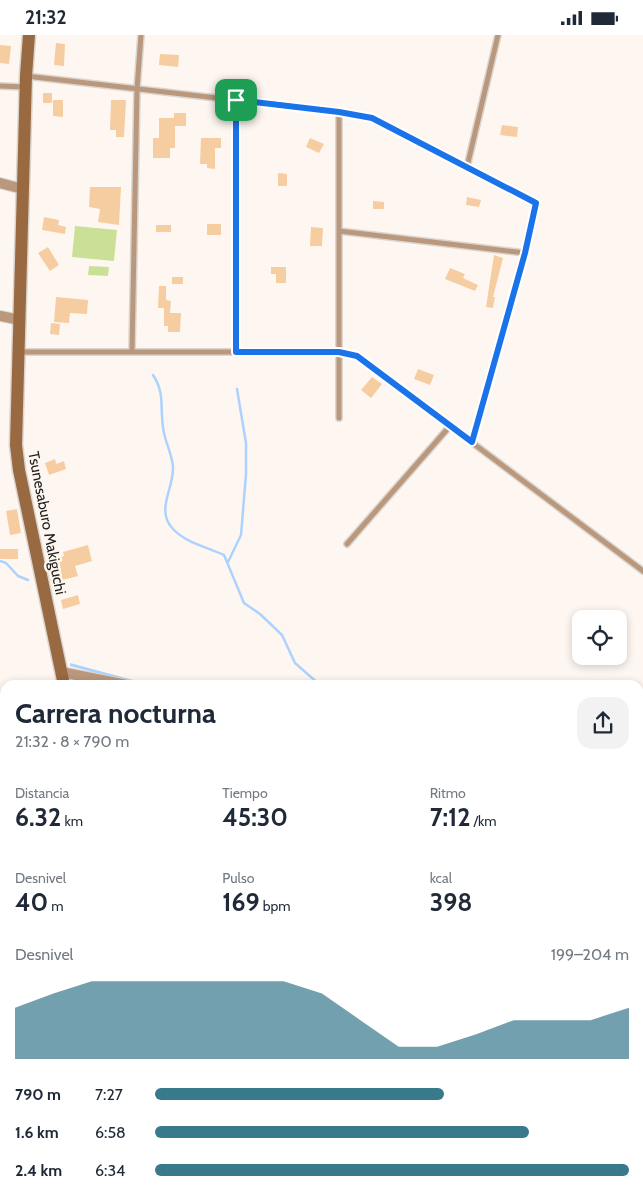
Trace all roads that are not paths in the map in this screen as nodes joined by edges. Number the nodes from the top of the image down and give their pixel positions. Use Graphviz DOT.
graph roads {
  1 [pos="29,35"];
  2 [pos="141,35"];
  3 [pos="498,35"];
  4 [pos="26,82"];
  5 [pos="0,87"];
  6 [pos="137,89"];
  7 [pos="236,100"];
  8 [pos="339,112"];
  9 [pos="467,167"];
  10 [pos="0,183"];
  11 [pos="23,189"];
  12 [pos="339,231"];
  13 [pos="525,253"];
  14 [pos="0,316"];
  15 [pos="20,320"];
  16 [pos="18,352"];
  17 [pos="132,352"];
  18 [pos="236,352"];
  19 [pos="339,352"];
  20 [pos="339,418"];
  21 [pos="450,426"];
  22 [pos="472,442"];
  23 [pos="347,544"];
  24 [pos="643,571"];
  25 [pos="61,672"];
  26 [pos="63,680"];
  27 [pos="102,680"];
  1 -- 4 [label="street, Tsunesaburo Makiguchi"];
  2 -- 6 [label="lane"];
  3 -- 9 [label="lane"];
  4 -- 5 [label="lane"];
  4 -- 6 [label="lane"];
  4 -- 11 [label="street, Tsunesaburo Makiguchi"];
  6 -- 7 [label="lane"];
  6 -- 17 [label="lane"];
  7 -- 8 [label="lane"];
  7 -- 18 [label="lane"];
  8 -- 9 [label="lane"];
  8 -- 12 [label="lane"];
  9 -- 13 [label="lane"];
  10 -- 11 [label="street"];
  11 -- 15 [label="street, Tsunesaburo Makiguchi"];
  12 -- 13 [label="lane"];
  12 -- 19 [label="lane"];
  13 -- 22 [label="lane"];
  14 -- 15 [label="street"];
  15 -- 16 [label="street, Tsunesaburo Makiguchi"];
  16 -- 17 [label="lane"];
  16 -- 25 [label="street, Tsunesaburo Makiguchi"];
  17 -- 18 [label="lane"];
  18 -- 19 [label="lane"];
  19 -- 20 [label="lane"];
  19 -- 21 [label="lane"];
  21 -- 22 [label="lane"];
  21 -- 23 [label="lane"];
  22 -- 24 [label="lane"];
  25 -- 26 [label="street, Tsunesaburo Makiguchi"];
  25 -- 27 [label="street"];
}
